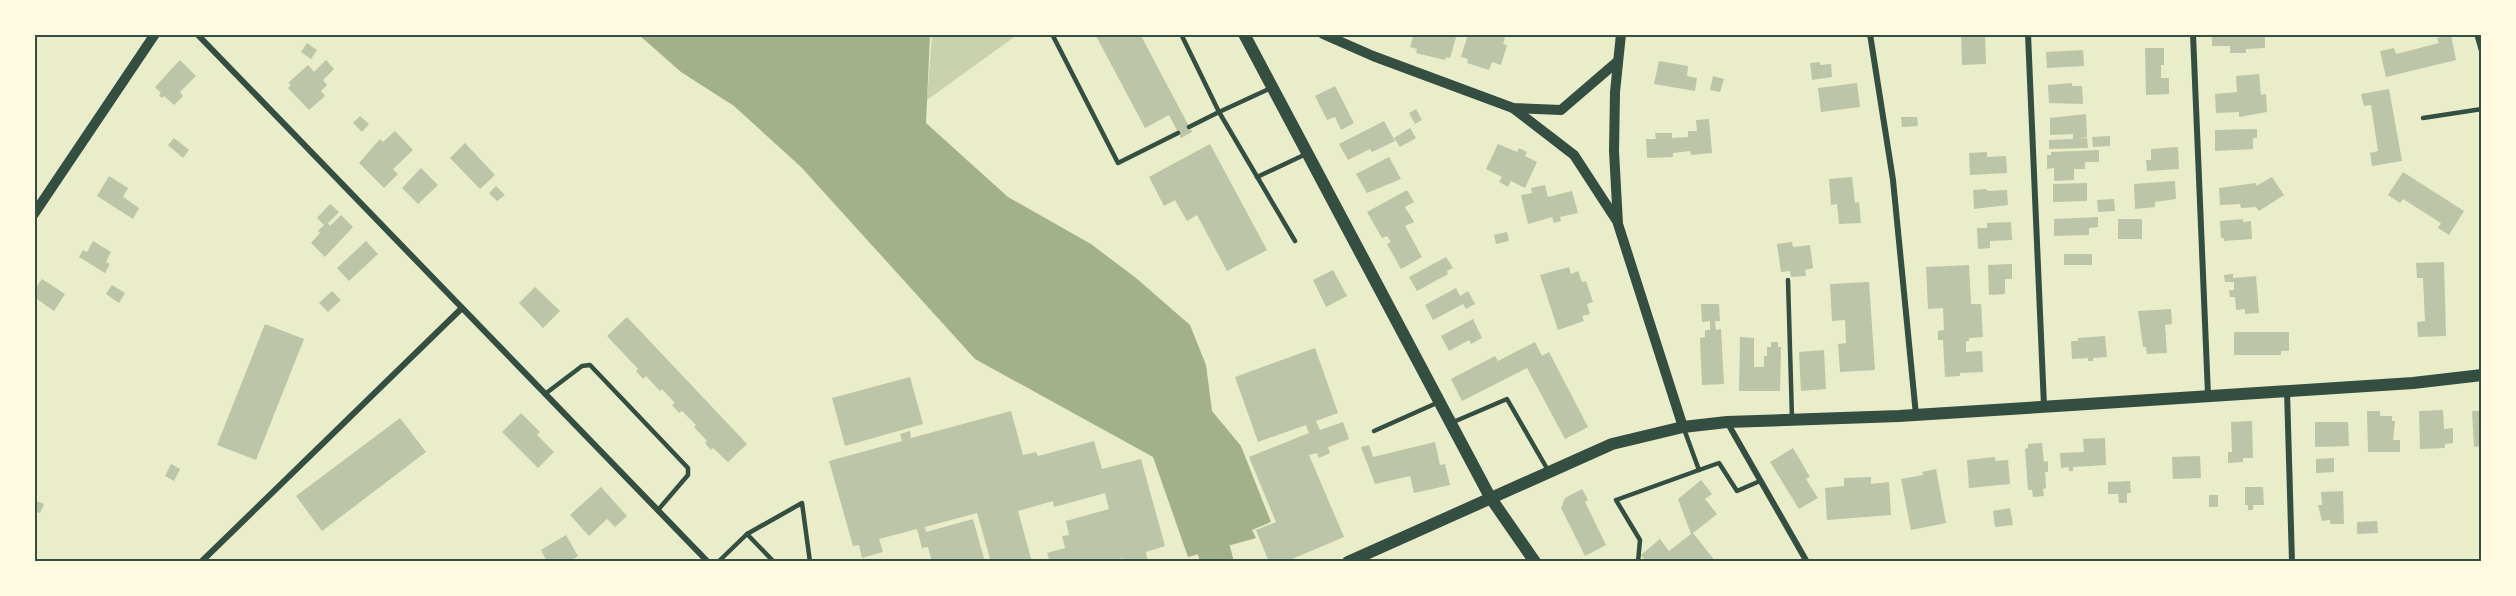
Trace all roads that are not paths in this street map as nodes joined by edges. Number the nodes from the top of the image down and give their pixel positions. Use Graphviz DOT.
graph roads {
  1 [pos="154,34"];
  2 [pos="197,34"];
  3 [pos="1052,34"];
  4 [pos="1181,34"];
  5 [pos="1244,34"];
  6 [pos="1323,34"];
  7 [pos="1621,34"];
  8 [pos="1870,34"];
  9 [pos="2028,34"];
  10 [pos="2193,34"];
  11 [pos="2477,34"];
  12 [pos="2481,51"];
  13 [pos="1618,61"];
  14 [pos="1274,87"];
  15 [pos="1513,108"];
  16 [pos="2481,109"];
  17 [pos="1219,112"];
  18 [pos="2423,118"];
  19 [pos="1189,127"];
  20 [pos="1178,133"];
  21 [pos="1309,153"];
  22 [pos="1257,177"];
  23 [pos="34,214"];
  24 [pos="1618,224"];
  25 [pos="1295,241"];
  26 [pos="1788,280"];
  27 [pos="462,308"];
  28 [pos="2481,375"];
  29 [pos="2287,390"];
  30 [pos="545,394"];
  31 [pos="2208,395"];
  32 [pos="1439,402"];
  33 [pos="2044,407"];
  34 [pos="1916,415"];
  35 [pos="1792,421"];
  36 [pos="1727,422"];
  37 [pos="1450,423"];
  38 [pos="1683,427"];
  39 [pos="1374,431"];
  40 [pos="1699,470"];
  41 [pos="1549,471"];
  42 [pos="1760,481"];
  43 [pos="1490,497"];
  44 [pos="658,510"];
  45 [pos="747,534"];
  46 [pos="701,555"];
  47 [pos="201,561"];
  48 [pos="696,561"];
  49 [pos="708,561"];
  50 [pos="718,561"];
  51 [pos="774,561"];
  52 [pos="810,561"];
  53 [pos="1348,561"];
  54 [pos="1535,561"];
  55 [pos="1638,561"];
  56 [pos="1807,561"];
  57 [pos="2292,561"];
  1 -- 23 [label="street"];
  2 -- 27 [label="street"];
  3 -- 20 [label="lane"];
  4 -- 17 [label="lane"];
  5 -- 14 [label="main road"];
  6 -- 15 [label="street"];
  7 -- 13 [label="street"];
  8 -- 34 [label="street"];
  9 -- 33 [label="street"];
  10 -- 31 [label="street"];
  11 -- 12 [label="street"];
  13 -- 15 [label="street"];
  13 -- 24 [label="street"];
  14 -- 17 [label="lane"];
  14 -- 21 [label="main road"];
  15 -- 24 [label="street"];
  16 -- 18 [label="lane"];
  17 -- 19 [label="lane"];
  17 -- 22 [label="lane"];
  21 -- 22 [label="lane"];
  21 -- 32 [label="main road"];
  22 -- 25 [label="lane"];
  24 -- 38 [label="street"];
  26 -- 35 [label="lane"];
  27 -- 30 [label="street"];
  27 -- 47 [label="street"];
  28 -- 29 [label="main road"];
  29 -- 31 [label="main road"];
  29 -- 57 [label="street"];
  30 -- 44 [label="street"];
  30 -- 44 [label="lane"];
  31 -- 33 [label="main road"];
  32 -- 37 [label="main road"];
  32 -- 39 [label="lane"];
  33 -- 34 [label="main road"];
  34 -- 35 [label="main road"];
  35 -- 36 [label="main road"];
  36 -- 38 [label="main road"];
  36 -- 42 [label="street"];
  37 -- 41 [label="lane"];
  37 -- 43 [label="main road"];
  38 -- 40 [label="lane"];
  38 -- 41 [label="main road"];
  40 -- 42 [label="lane"];
  40 -- 55 [label="lane"];
  41 -- 43 [label="main road"];
  42 -- 56 [label="street"];
  43 -- 53 [label="main road"];
  43 -- 54 [label="main road"];
  44 -- 46 [label="street"];
  45 -- 50 [label="lane"];
  45 -- 51 [label="lane"];
  45 -- 52 [label="lane"];
  46 -- 48 [label="lane"];
  46 -- 49 [label="street"];
}
